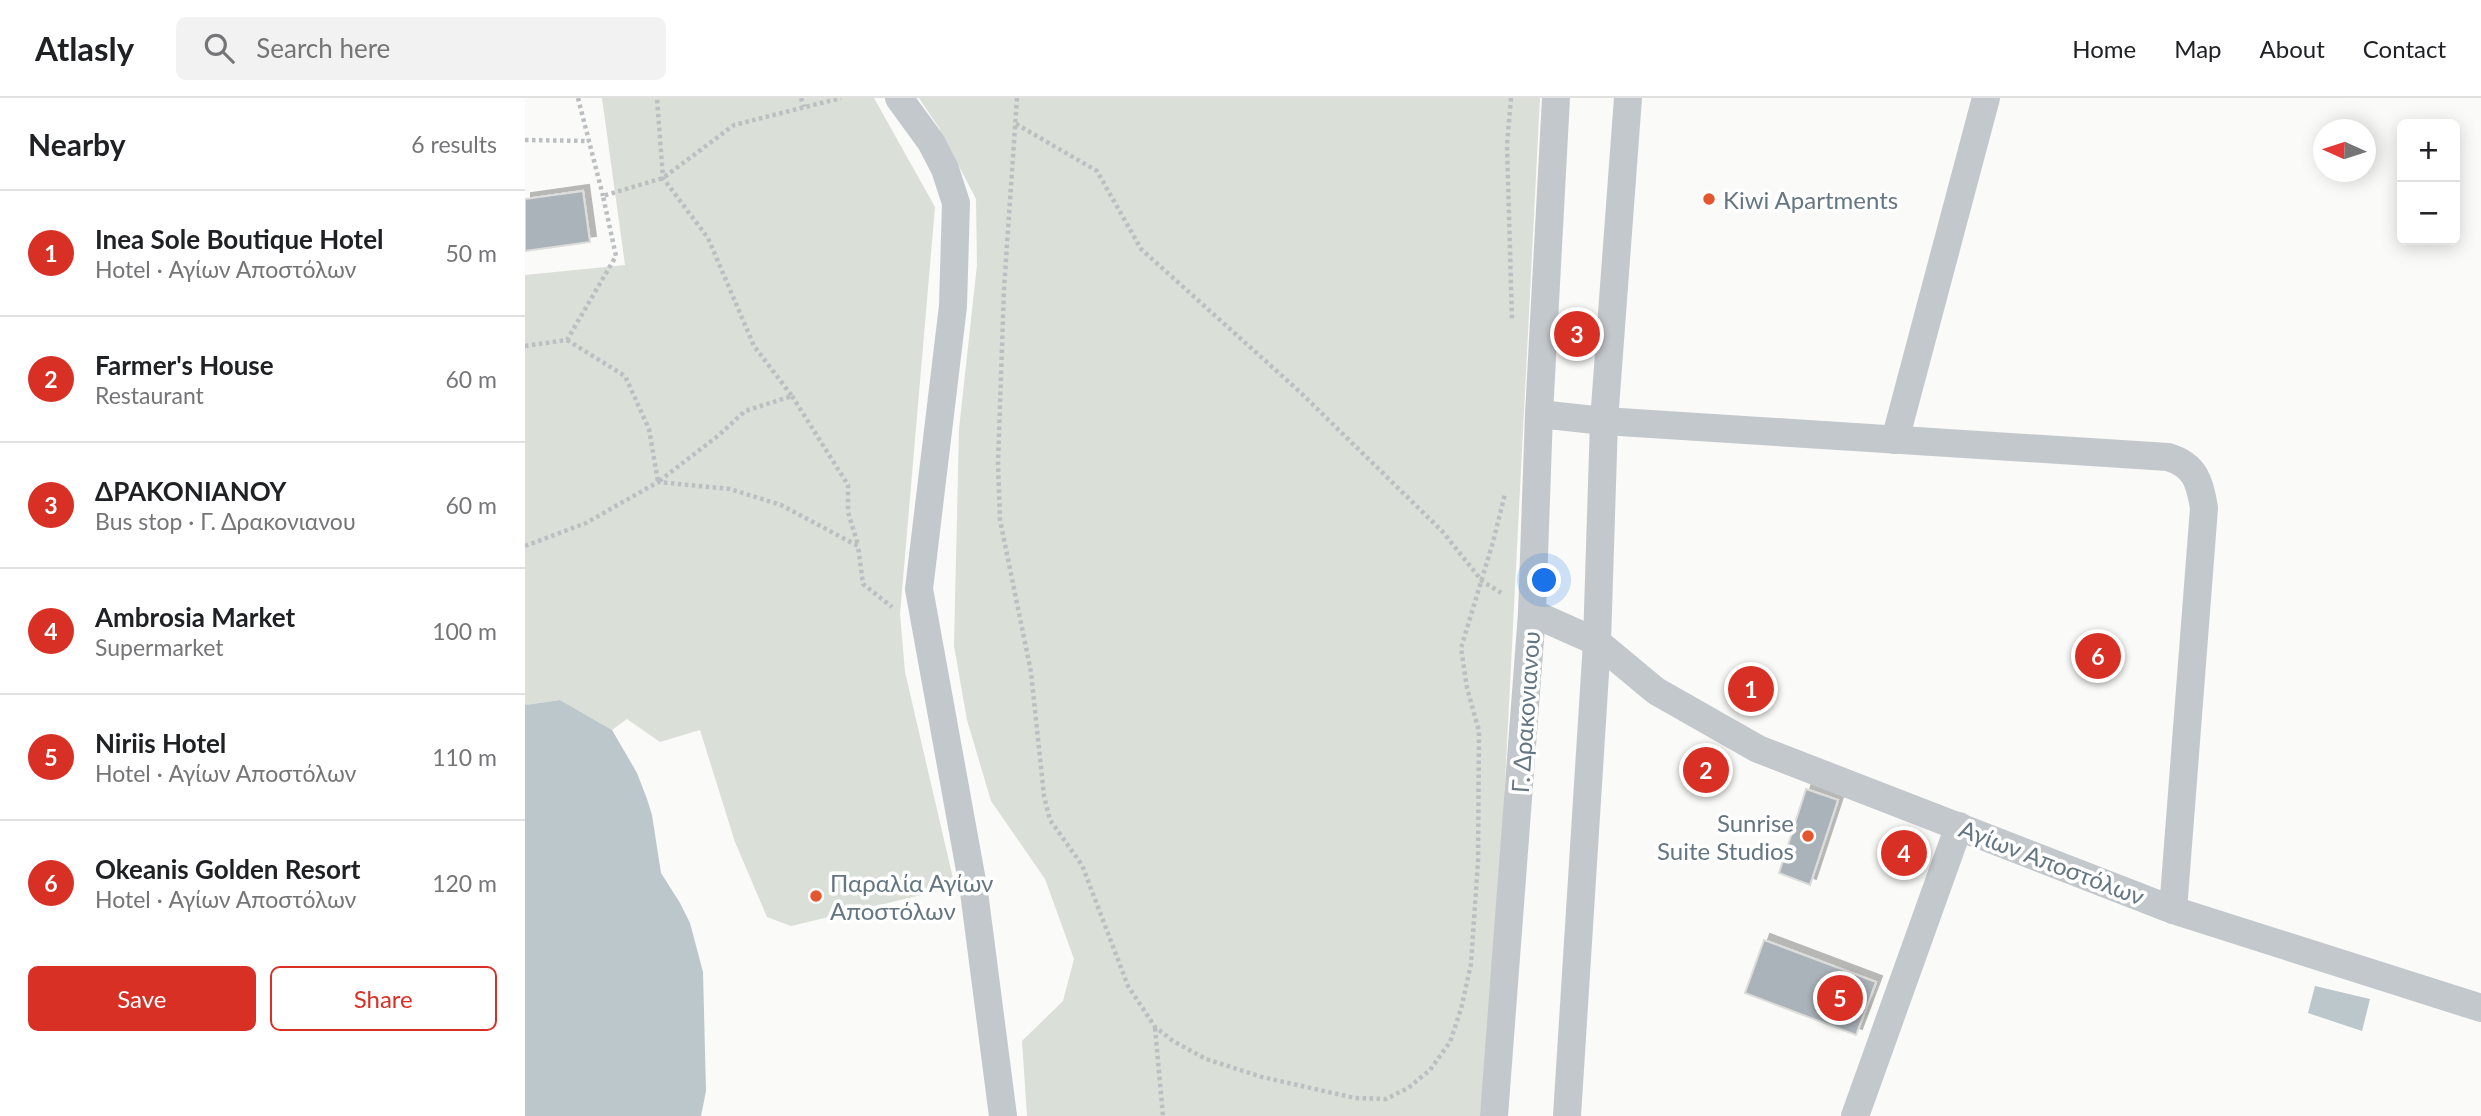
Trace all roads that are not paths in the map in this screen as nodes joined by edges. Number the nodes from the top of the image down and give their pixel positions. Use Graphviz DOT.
graph roads {
  1 [pos="899,98"];
  2 [pos="1556,98"];
  3 [pos="1628,98"];
  4 [pos="1986,98"];
  5 [pos="1539,414"];
  6 [pos="1604,421"];
  7 [pos="1895,440"];
  8 [pos="1532,613"];
  9 [pos="1597,642"];
  10 [pos="1959,826"];
  11 [pos="2173,909"];
  12 [pos="2481,1008"];
  13 [pos="1003,1116"];
  14 [pos="1494,1116"];
  15 [pos="1567,1116"];
  16 [pos="1855,1116"];
  1 -- 13 [label="street"];
  2 -- 5 [label="street, Γ. Δρακονιανου"];
  3 -- 6 [label="street"];
  4 -- 7 [label="street"];
  5 -- 6 [label="street"];
  5 -- 8 [label="street, Γ. Δρακονιανου"];
  6 -- 7 [label="street"];
  6 -- 9 [label="street"];
  7 -- 11 [label="street"];
  8 -- 9 [label="street, Αγίων Αποστόλων"];
  8 -- 14 [label="street, Γ. Δρακονιανου"];
  9 -- 10 [label="street, Αγίων Αποστόλων"];
  9 -- 15 [label="street"];
  10 -- 11 [label="street, Αγίων Αποστόλων"];
  10 -- 16 [label="street"];
  11 -- 12 [label="street, Αγίων Αποστόλων"];
}
